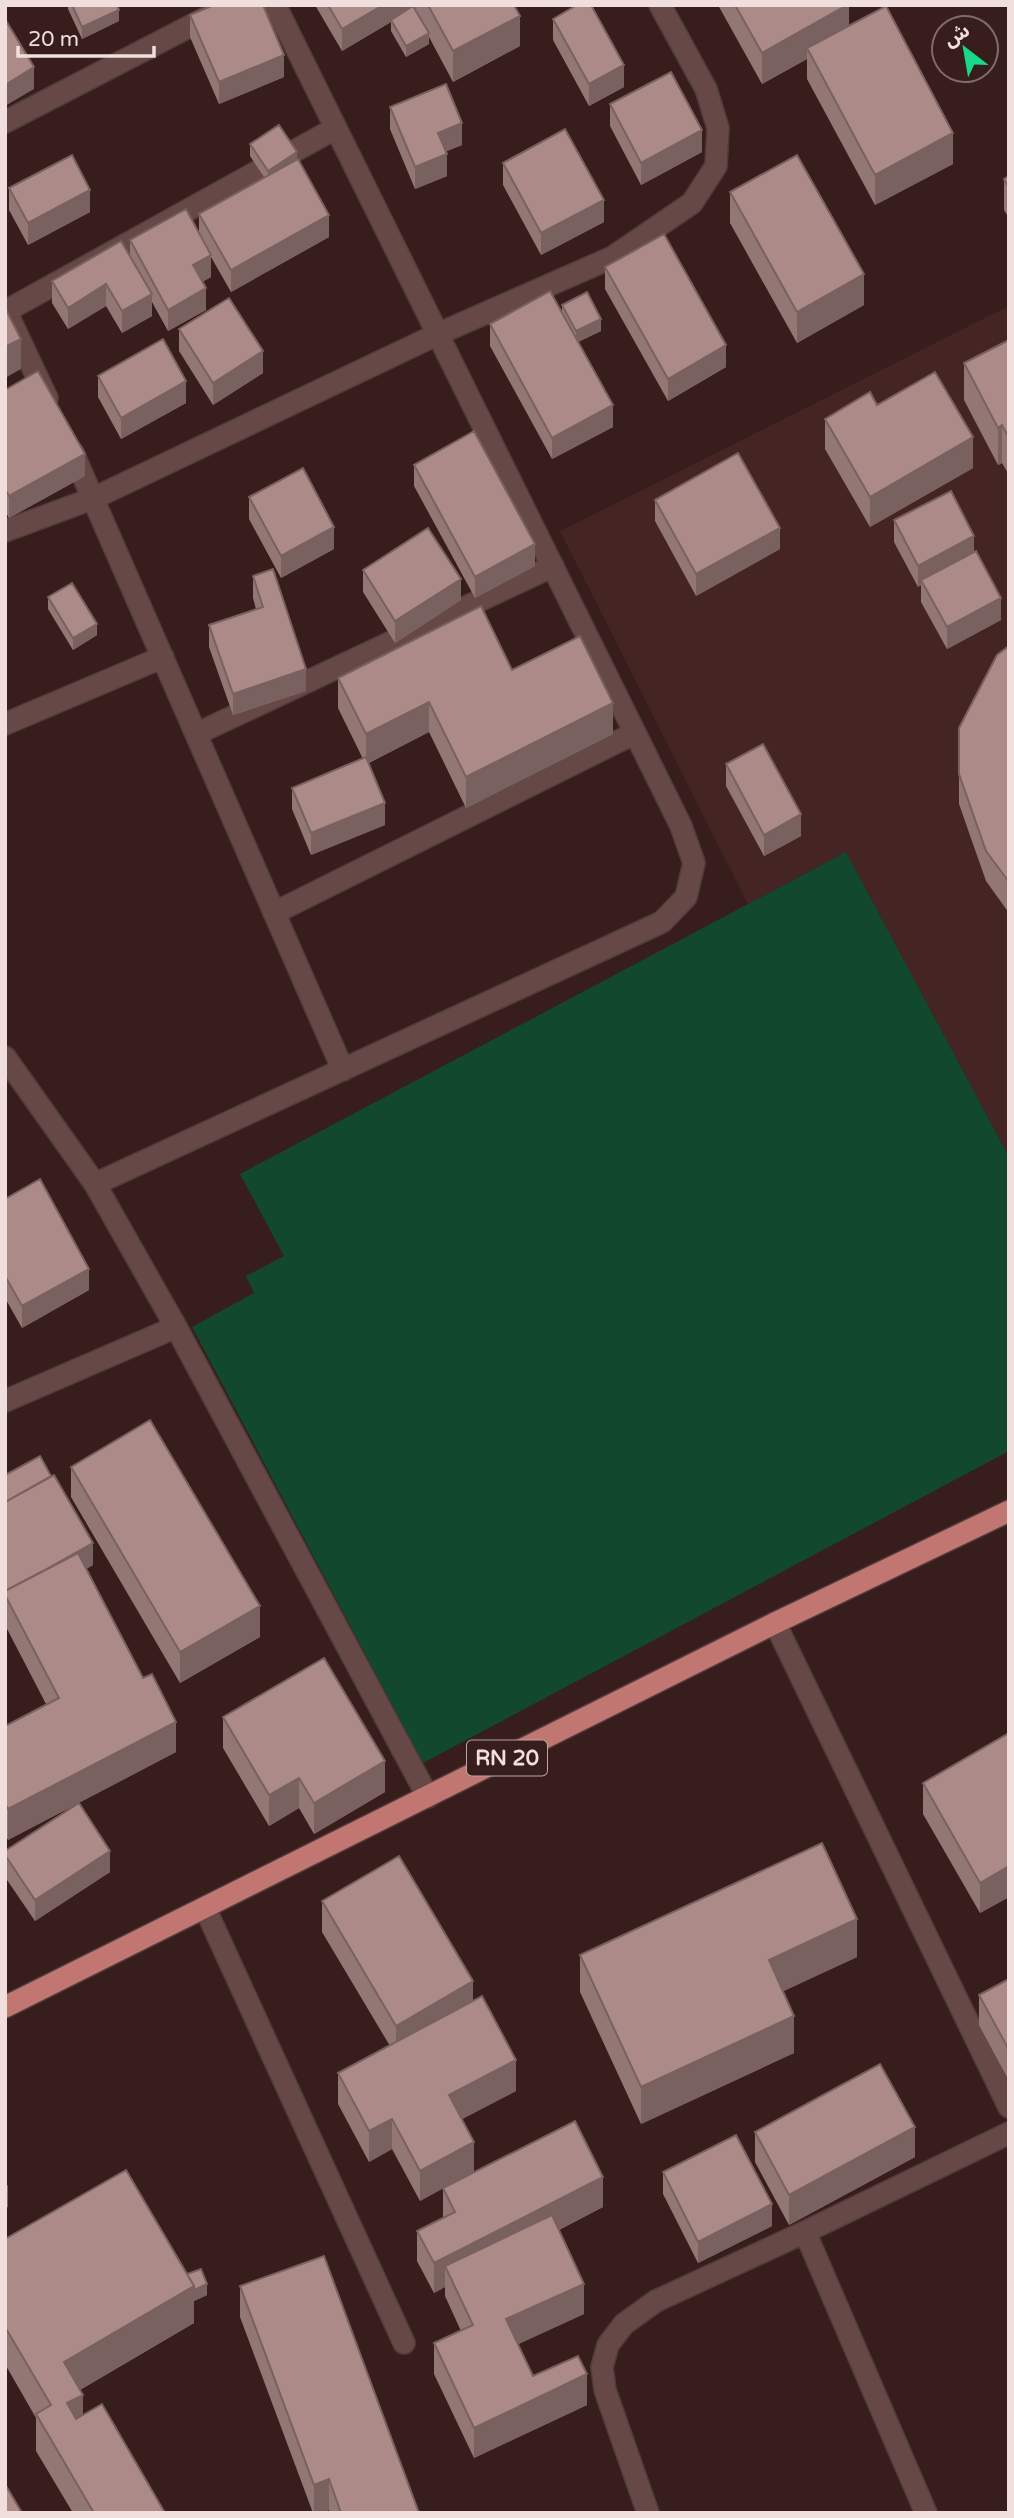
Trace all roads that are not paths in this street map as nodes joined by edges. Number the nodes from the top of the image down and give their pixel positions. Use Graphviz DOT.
graph roads {
  1 [pos="231,5"];
  2 [pos="275,5"];
  3 [pos="660,5"];
  4 [pos="5,122"];
  5 [pos="336,128"];
  6 [pos="6,310"];
  7 [pos="438,334"];
  8 [pos="53,411"];
  9 [pos="65,436"];
  10 [pos="94,498"];
  11 [pos="5,531"];
  12 [pos="553,566"];
  13 [pos="163,657"];
  14 [pos="5,724"];
  15 [pos="635,733"];
  16 [pos="196,734"];
  17 [pos="274,912"];
  18 [pos="5,1057"];
  19 [pos="343,1070"];
  20 [pos="95,1184"];
  21 [pos="176,1327"];
  22 [pos="5,1401"];
  23 [pos="1009,1511"];
  24 [pos="775,1623"];
  25 [pos="428,1797"];
  26 [pos="205,1908"];
  27 [pos="5,2007"];
  28 [pos="1009,2107"];
  29 [pos="1009,2133"];
  30 [pos="806,2232"];
  31 [pos="404,2343"];
  32 [pos="648,2513"];
  33 [pos="926,2513"];
  1 -- 4 [label="street"];
  2 -- 5 [label="street"];
  3 -- 7 [label="street"];
  5 -- 6 [label="street"];
  5 -- 7 [label="street"];
  6 -- 8 [label="street"];
  7 -- 10 [label="street"];
  7 -- 12 [label="street"];
  9 -- 10 [label="street"];
  10 -- 11 [label="street"];
  10 -- 13 [label="street"];
  12 -- 15 [label="street"];
  12 -- 16 [label="street"];
  13 -- 14 [label="street"];
  13 -- 16 [label="street"];
  15 -- 17 [label="street"];
  15 -- 19 [label="street"];
  16 -- 17 [label="street"];
  17 -- 19 [label="street"];
  18 -- 20 [label="street"];
  19 -- 20 [label="street"];
  20 -- 21 [label="street"];
  21 -- 22 [label="street"];
  21 -- 25 [label="street"];
  23 -- 24 [label="highway, RN 20"];
  24 -- 25 [label="highway, RN 20"];
  24 -- 28 [label="street"];
  25 -- 26 [label="highway, RN 20"];
  26 -- 27 [label="highway, RN 20"];
  26 -- 31 [label="street"];
  29 -- 30 [label="street"];
  30 -- 32 [label="street"];
  30 -- 33 [label="street"];
}
